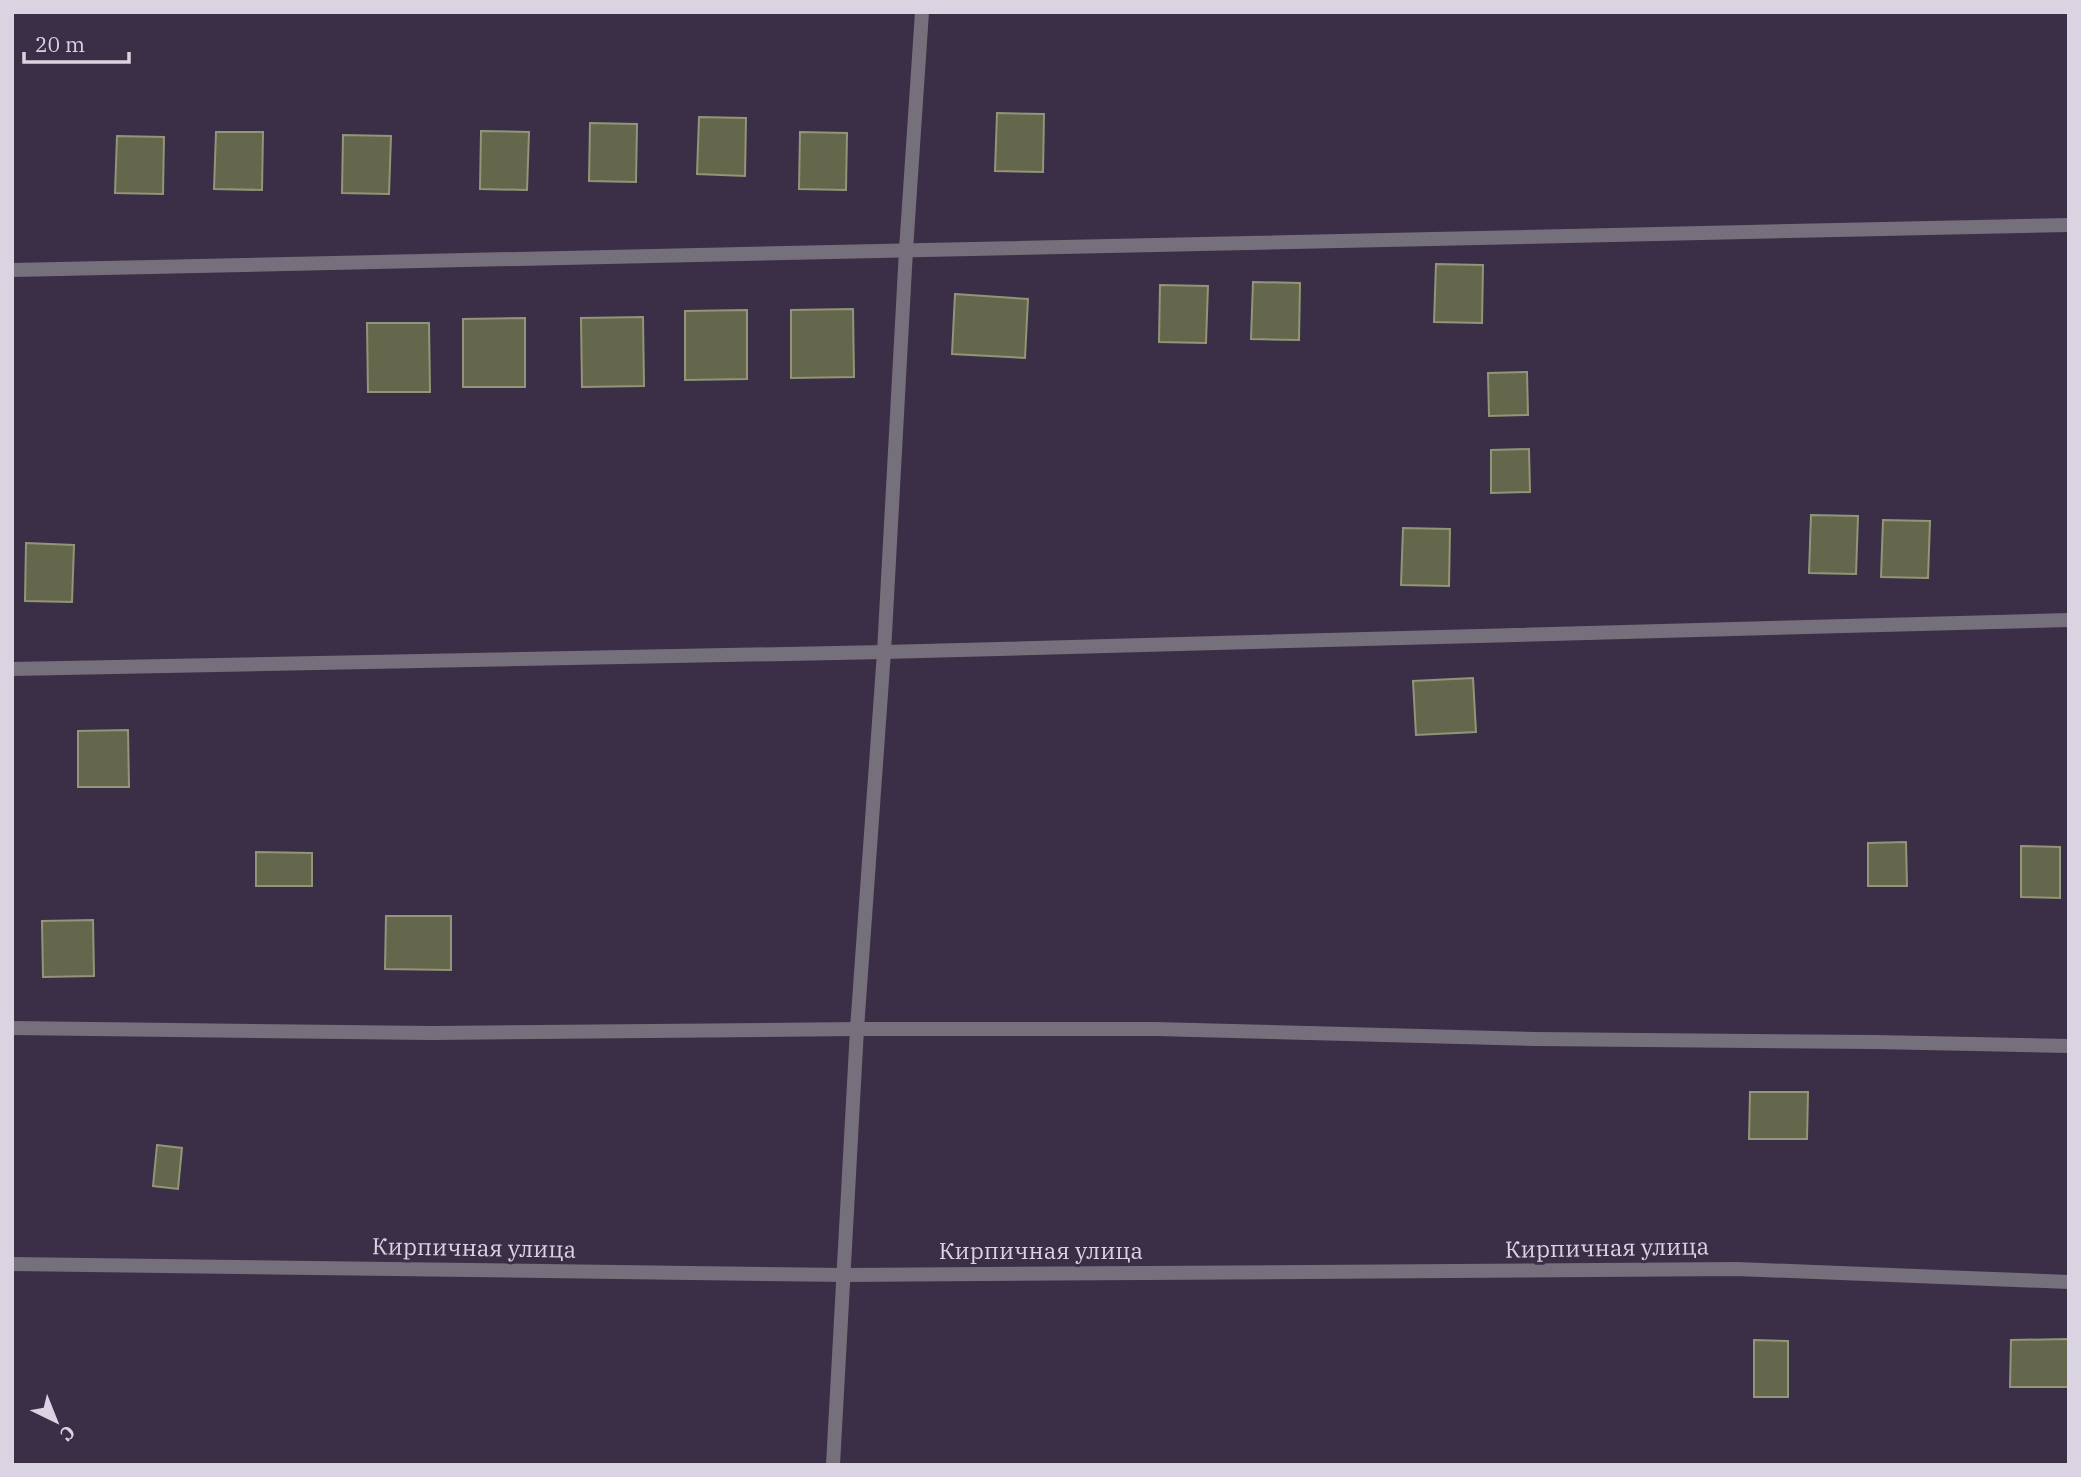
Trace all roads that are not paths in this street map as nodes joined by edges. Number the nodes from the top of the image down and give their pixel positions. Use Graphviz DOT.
graph roads {
  1 [pos="922,12"];
  2 [pos="2069,225"];
  3 [pos="906,250"];
  4 [pos="12,270"];
  5 [pos="2069,620"];
  6 [pos="884,652"];
  7 [pos="12,669"];
  8 [pos="12,1028"];
  9 [pos="857,1029"];
  10 [pos="2069,1046"];
  11 [pos="12,1264"];
  12 [pos="845,1275"];
  13 [pos="2069,1282"];
  14 [pos="833,1465"];
  1 -- 3 [label="street"];
  2 -- 3 [label="street"];
  3 -- 4 [label="street"];
  3 -- 6 [label="street"];
  5 -- 6 [label="street"];
  6 -- 7 [label="street"];
  6 -- 9 [label="street"];
  8 -- 9 [label="street"];
  9 -- 10 [label="street"];
  9 -- 12 [label="street"];
  11 -- 12 [label="street, Кирпичная улица"];
  12 -- 13 [label="street, Кирпичная улица"];
  12 -- 14 [label="street"];
}
